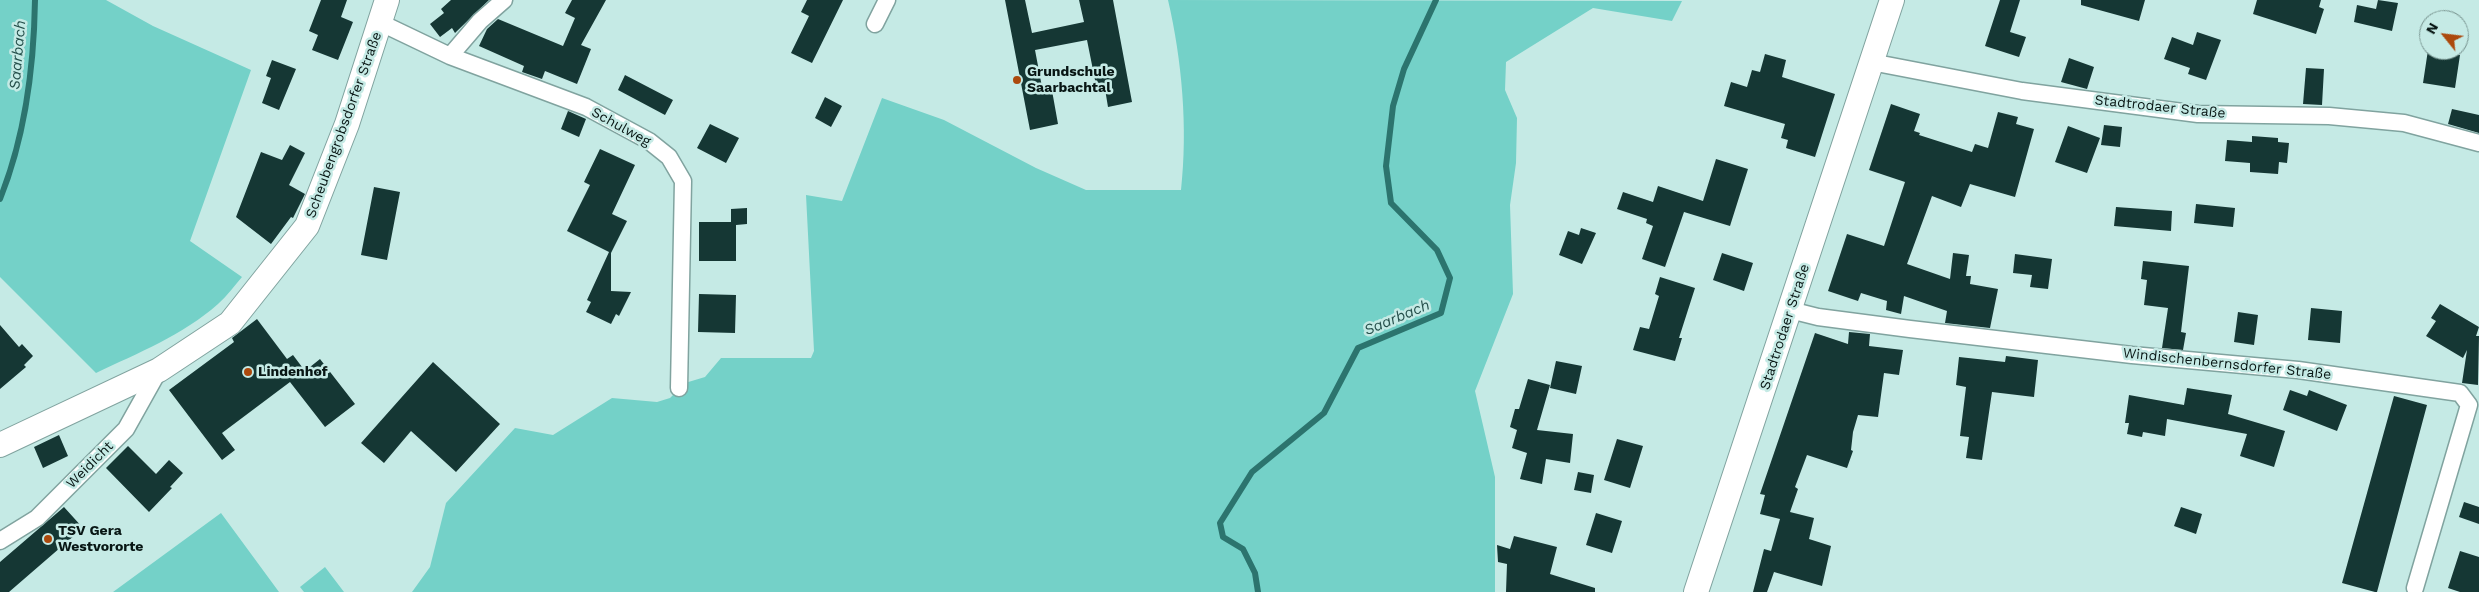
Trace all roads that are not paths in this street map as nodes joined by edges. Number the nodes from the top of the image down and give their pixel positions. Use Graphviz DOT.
graph roads {
  1 [pos="387,0"];
  2 [pos="504,0"];
  3 [pos="887,0"];
  4 [pos="1892,0"];
  5 [pos="381,23"];
  6 [pos="875,24"];
  7 [pos="450,56"];
  8 [pos="1871,62"];
  9 [pos="2479,143"];
  10 [pos="1790,310"];
  11 [pos="159,370"];
  12 [pos="678,388"];
  13 [pos="0,445"];
  14 [pos="0,542"];
  15 [pos="2415,588"];
  16 [pos="1696,592"];
  1 -- 5 [label="main road, Scheubengrobsdorfer Straße"];
  2 -- 7 [label="street"];
  3 -- 6 [label="street"];
  4 -- 8 [label="main road, Stadtrodaer Straße"];
  5 -- 7 [label="street, Schulweg"];
  5 -- 11 [label="main road, Scheubengrobsdorfer Straße"];
  7 -- 12 [label="street, Schulweg"];
  8 -- 9 [label="street, Stadtrodaer Straße"];
  8 -- 10 [label="main road, Stadtrodaer Straße"];
  10 -- 15 [label="street, Windischenbernsdorfer Straße"];
  10 -- 16 [label="main road, Stadtrodaer Straße"];
  11 -- 13 [label="main road, Scheubengrobsdorfer Straße"];
  11 -- 14 [label="street, Weidicht"];
}
